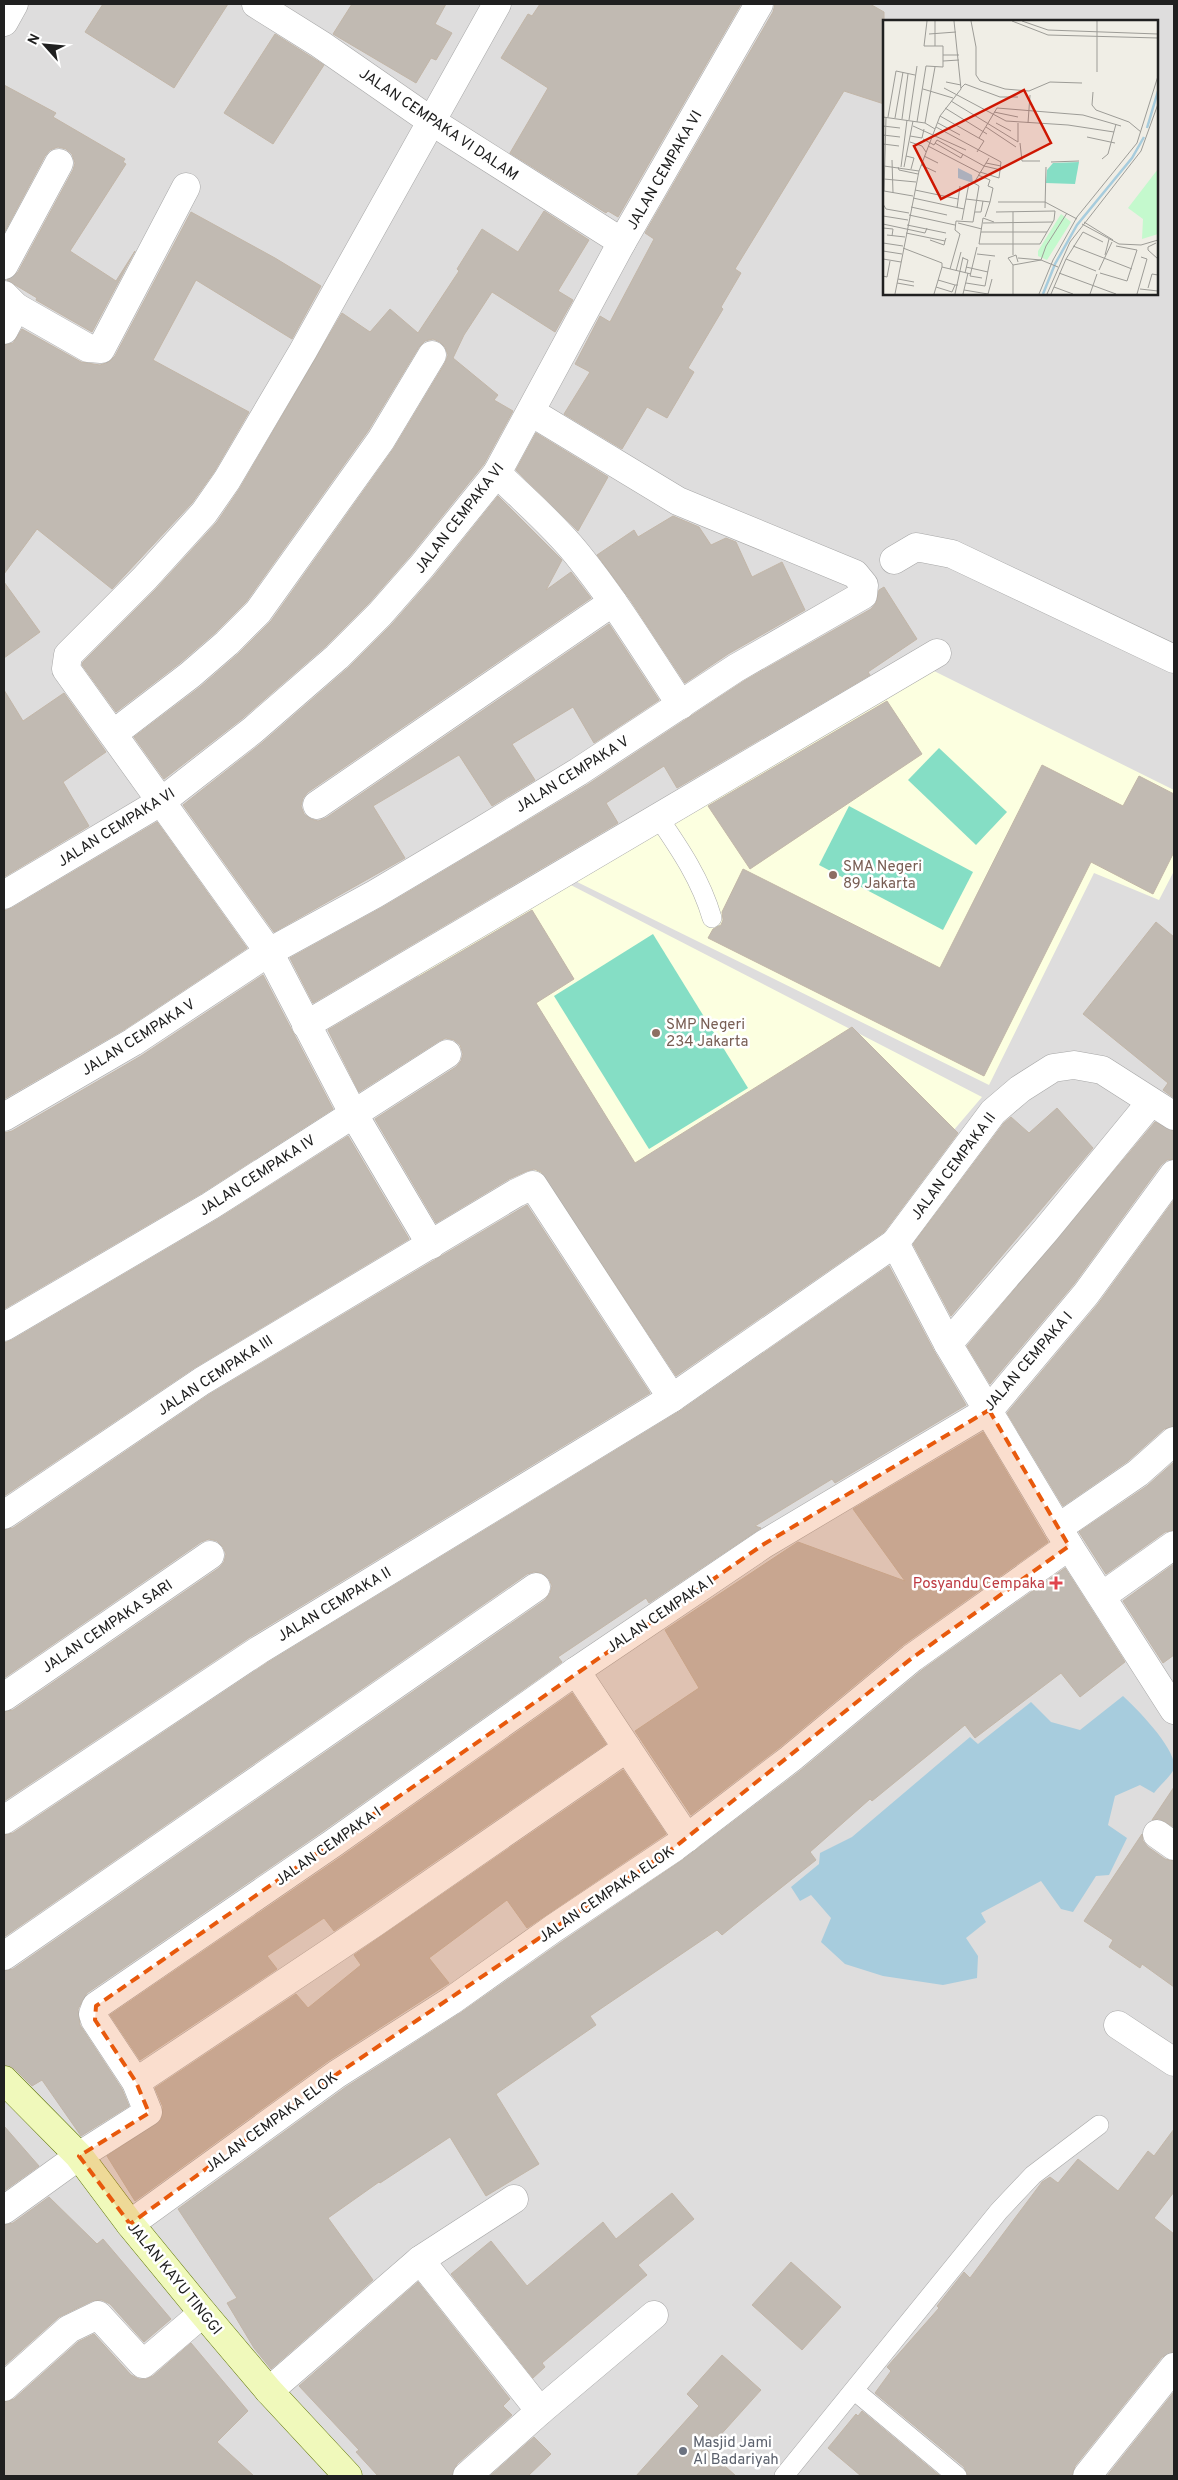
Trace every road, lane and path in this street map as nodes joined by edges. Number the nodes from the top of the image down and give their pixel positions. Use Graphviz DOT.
graph roads {
  1 [pos="14,4"];
  2 [pos="256,4"];
  3 [pos="497,4"];
  4 [pos="759,4"];
  5 [pos="4,22"];
  6 [pos="431,121"];
  7 [pos="60,163"];
  8 [pos="186,187"];
  9 [pos="622,242"];
  10 [pos="4,265"];
  11 [pos="8,311"];
  12 [pos="432,355"];
  13 [pos="531,412"];
  14 [pos="497,473"];
  15 [pos="894,560"];
  16 [pos="613,602"];
  17 [pos="937,653"];
  18 [pos="1174,659"];
  19 [pos="680,705"];
  20 [pos="113,734"];
  21 [pos="162,801"];
  22 [pos="317,804"];
  23 [pos="658,817"];
  24 [pos="4,895"];
  25 [pos="712,918"];
  26 [pos="269,952"];
  27 [pos="306,1025"];
  28 [pos="447,1054"];
  29 [pos="1151,1102"];
  30 [pos="353,1113"];
  31 [pos="1174,1116"];
  32 [pos="4,1117"];
  33 [pos="1174,1174"];
  34 [pos="895,1243"];
  35 [pos="432,1245"];
  36 [pos="4,1327"];
  37 [pos="948,1344"];
  38 [pos="672,1398"];
  39 [pos="989,1410"];
  40 [pos="1174,1441"];
  41 [pos="4,1515"];
  42 [pos="1063,1537"];
  43 [pos="1174,1545"];
  44 [pos="210,1556"];
  45 [pos="536,1587"];
  46 [pos="1102,1596"];
  47 [pos="576,1671"];
  48 [pos="4,1697"];
  49 [pos="1174,1710"];
  50 [pos="626,1748"];
  51 [pos="4,1820"];
  52 [pos="687,1838"];
  53 [pos="4,1956"];
  54 [pos="1118,2025"];
  55 [pos="1174,2062"];
  56 [pos="4,2080"];
  57 [pos="136,2082"];
  58 [pos="1099,2125"];
  59 [pos="79,2156"];
  60 [pos="514,2199"];
  61 [pos="4,2210"];
  62 [pos="130,2224"];
  63 [pos="420,2260"];
  64 [pos="203,2313"];
  65 [pos="654,2315"];
  66 [pos="1174,2367"];
  67 [pos="4,2387"];
  68 [pos="270,2391"];
  69 [pos="855,2391"];
  70 [pos="540,2411"];
  71 [pos="348,2476"];
  72 [pos="467,2476"];
  73 [pos="784,2476"];
  74 [pos="957,2476"];
  75 [pos="1087,2476"];
  1 -- 5 [label="street"];
  2 -- 6 [label="street, JALAN CEMPAKA VI DALAM"];
  3 -- 6 [label="street"];
  4 -- 9 [label="street, JALAN CEMPAKA VI"];
  6 -- 9 [label="street, JALAN CEMPAKA VI DALAM"];
  6 -- 20 [label="street"];
  7 -- 10 [label="street"];
  8 -- 11 [label="street"];
  9 -- 13 [label="street, JALAN CEMPAKA VI"];
  12 -- 20 [label="street"];
  13 -- 14 [label="street, JALAN CEMPAKA VI"];
  13 -- 19 [label="street, JALAN CEMPAKA V"];
  14 -- 16 [label="street"];
  14 -- 21 [label="street, JALAN CEMPAKA VI"];
  15 -- 18 [label="street"];
  16 -- 19 [label="street"];
  16 -- 22 [label="street"];
  17 -- 23 [label="street"];
  19 -- 26 [label="street, JALAN CEMPAKA V"];
  20 -- 21 [label="street"];
  21 -- 24 [label="street, JALAN CEMPAKA VI"];
  21 -- 26 [label="street"];
  23 -- 25 [label="lane"];
  23 -- 27 [label="street"];
  26 -- 27 [label="street"];
  26 -- 32 [label="street, JALAN CEMPAKA V"];
  27 -- 30 [label="street"];
  28 -- 30 [label="street, JALAN CEMPAKA IV"];
  29 -- 31 [label="street, JALAN CEMPAKA II"];
  29 -- 34 [label="street, JALAN CEMPAKA II"];
  29 -- 37 [label="street"];
  30 -- 35 [label="street"];
  30 -- 36 [label="street, JALAN CEMPAKA IV"];
  33 -- 39 [label="street, JALAN CEMPAKA I"];
  34 -- 37 [label="street"];
  34 -- 38 [label="street, JALAN CEMPAKA II"];
  35 -- 38 [label="street, JALAN CEMPAKA III"];
  35 -- 41 [label="street, JALAN CEMPAKA III"];
  37 -- 39 [label="street"];
  38 -- 51 [label="street, JALAN CEMPAKA II"];
  39 -- 42 [label="street"];
  39 -- 47 [label="street, JALAN CEMPAKA I"];
  40 -- 42 [label="street, JALAN CEMPAKA ELOK"];
  42 -- 46 [label="street"];
  42 -- 52 [label="street, JALAN CEMPAKA ELOK"];
  43 -- 46 [label="street"];
  44 -- 48 [label="street, JALAN CEMPAKA SARI"];
  45 -- 53 [label="street"];
  46 -- 49 [label="street"];
  47 -- 50 [label="street"];
  47 -- 57 [label="street, JALAN CEMPAKA I"];
  50 -- 52 [label="street"];
  50 -- 57 [label="street"];
  52 -- 62 [label="street, JALAN CEMPAKA ELOK"];
  54 -- 55 [label="street"];
  56 -- 59 [label="street, JALAN KAYU TINGGI"];
  57 -- 59 [label="street"];
  58 -- 69 [label="lane"];
  59 -- 61 [label="street"];
  59 -- 62 [label="street, JALAN KAYU TINGGI"];
  60 -- 63 [label="street"];
  62 -- 64 [label="street, JALAN KAYU TINGGI"];
  63 -- 68 [label="street"];
  63 -- 70 [label="street"];
  64 -- 67 [label="street"];
  64 -- 68 [label="street, JALAN KAYU TINGGI"];
  65 -- 70 [label="street"];
  66 -- 75 [label="street"];
  68 -- 71 [label="street, JALAN KAYU TINGGI"];
  69 -- 73 [label="lane"];
  69 -- 74 [label="lane"];
  70 -- 72 [label="street"];
}
